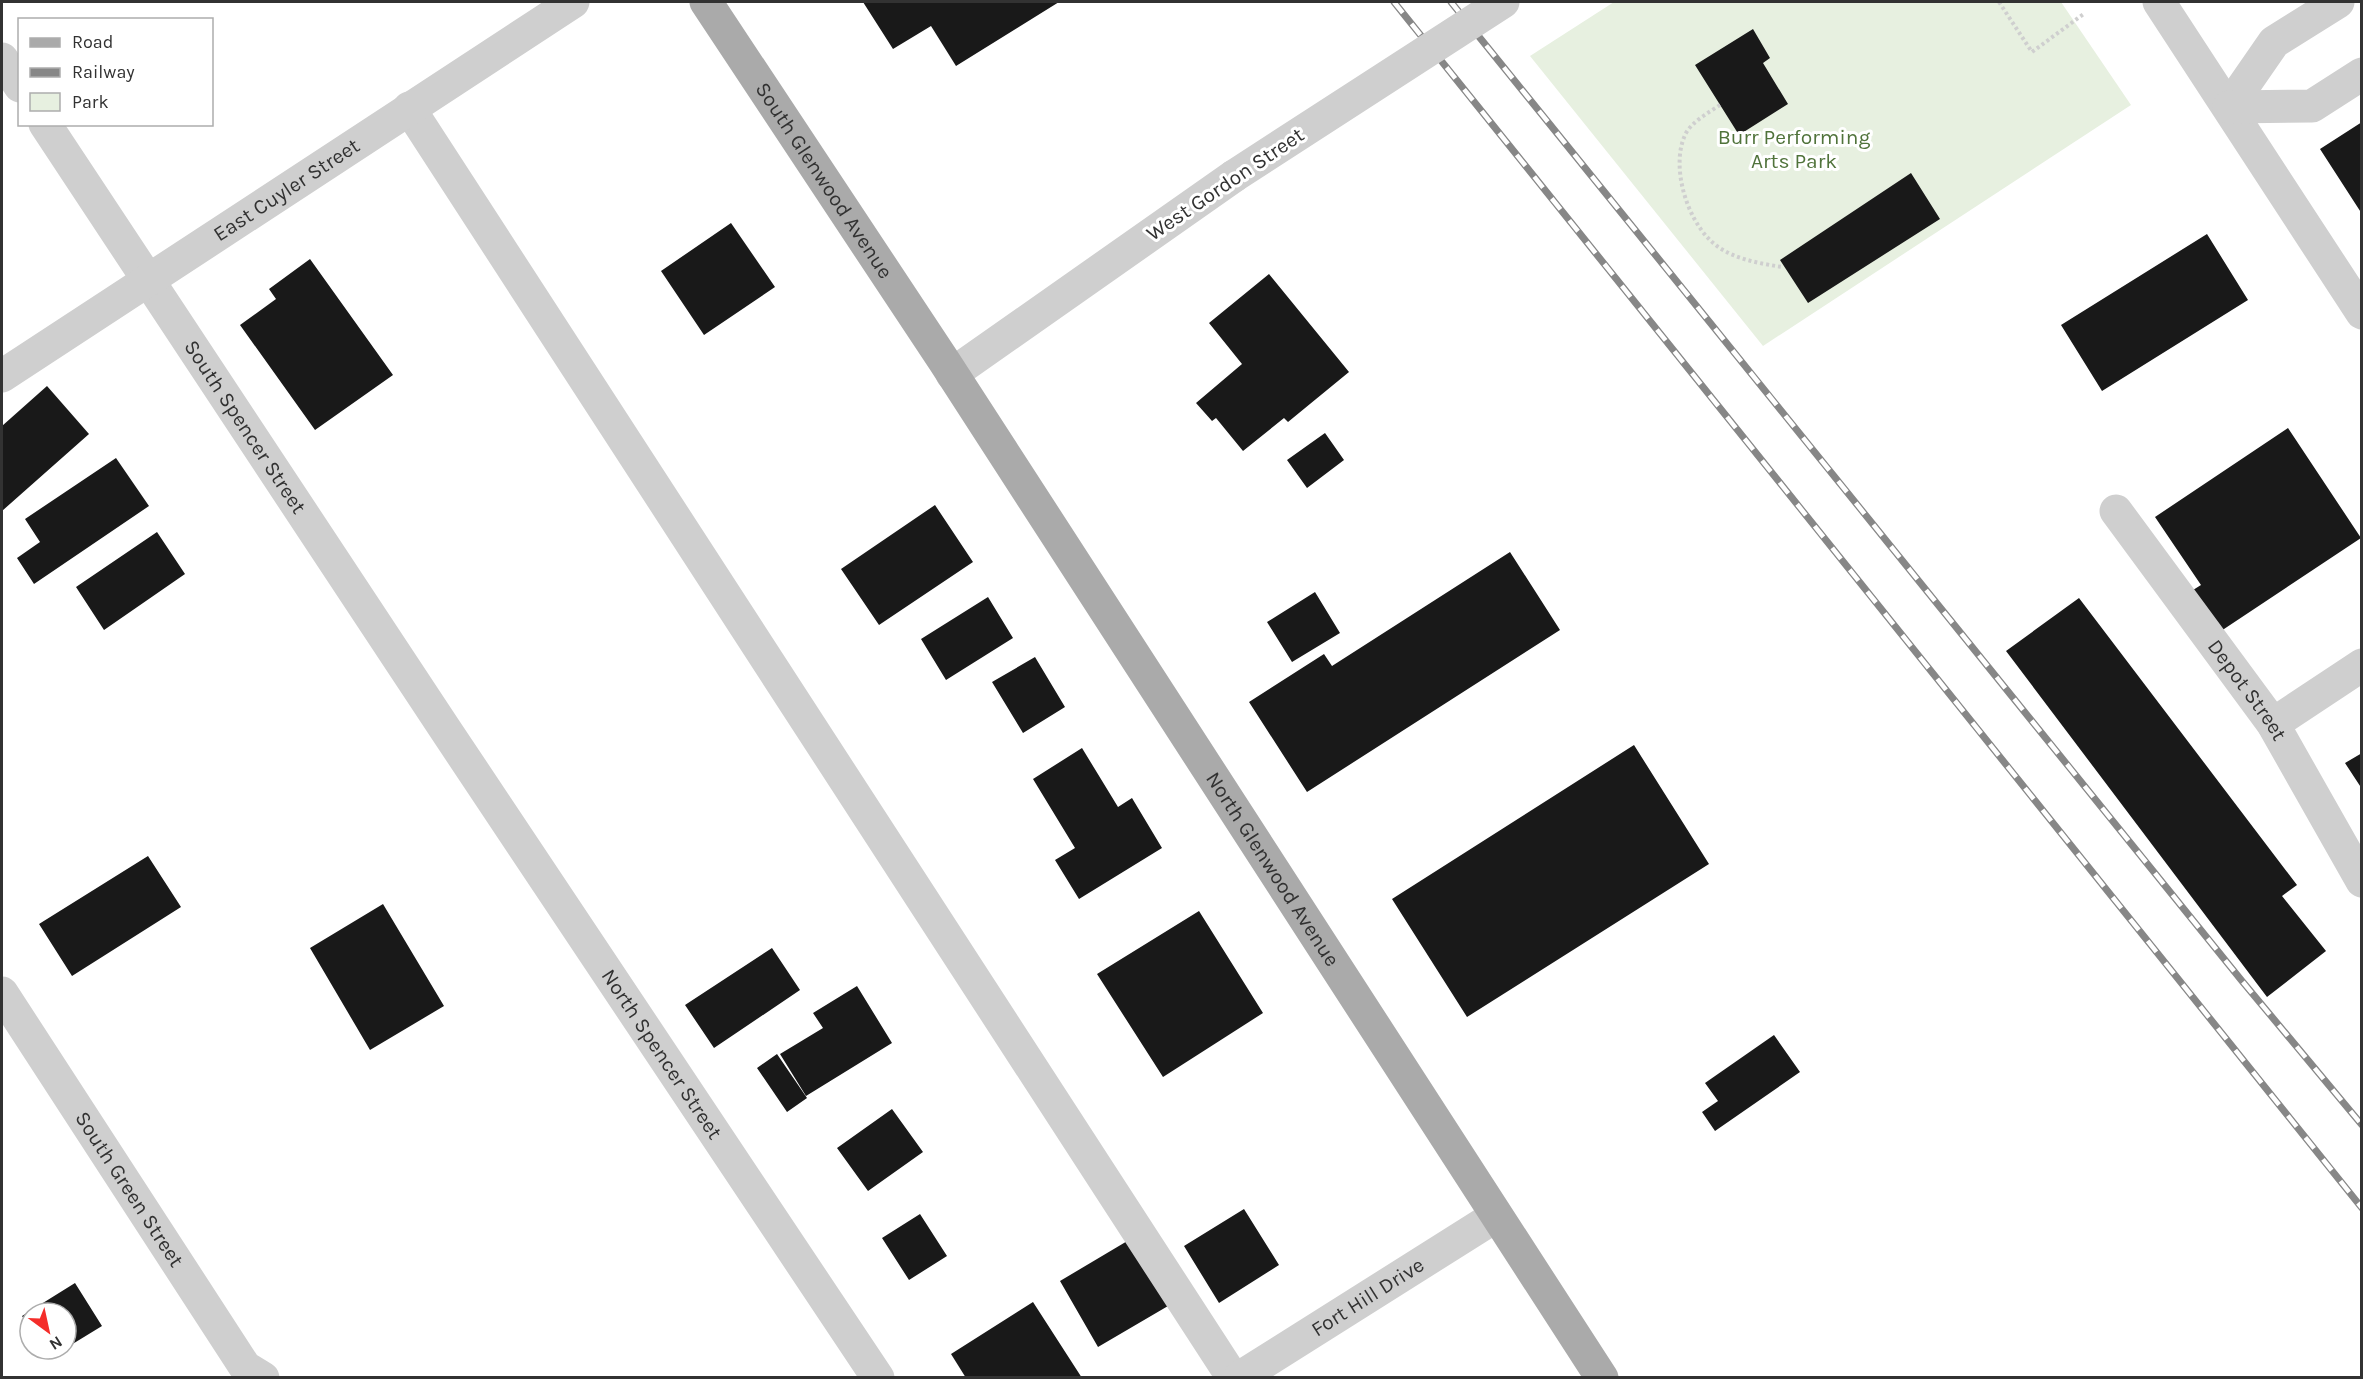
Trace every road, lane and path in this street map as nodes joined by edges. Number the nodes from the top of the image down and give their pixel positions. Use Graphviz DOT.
graph roads {
  1 [pos="573,2"];
  2 [pos="706,2"];
  3 [pos="1503,2"];
  4 [pos="1999,2"];
  5 [pos="2159,2"];
  6 [pos="2338,2"];
  7 [pos="2085,13"];
  8 [pos="2,59"];
  9 [pos="2361,74"];
  10 [pos="18,83"];
  11 [pos="1720,105"];
  12 [pos="2229,107"];
  13 [pos="409,108"];
  14 [pos="46,126"];
  15 [pos="1782,267"];
  16 [pos="148,282"];
  17 [pos="2361,313"];
  18 [pos="948,368"];
  19 [pos="2,376"];
  20 [pos="2116,511"];
  21 [pos="2361,665"];
  22 [pos="2273,724"];
  23 [pos="445,729"];
  24 [pos="2361,881"];
  25 [pos="2,993"];
  26 [pos="1496,1216"];
  27 [pos="263,1377"];
  28 [pos="878,1377"];
  29 [pos="1233,1377"];
  30 [pos="1239,1377"];
  31 [pos="1602,1377"];
  1 -- 13 [label="street, East Cuyler Street"];
  2 -- 18 [label="main road, South Glenwood Avenue"];
  3 -- 18 [label="street, West Gordon Street, bridge"];
  4 -- 7 [label="path"];
  5 -- 12 [label="street"];
  6 -- 12 [label="street"];
  8 -- 10 [label="street"];
  9 -- 12 [label="street"];
  11 -- 15 [label="path"];
  12 -- 17 [label="street"];
  13 -- 16 [label="street, East Cuyler Street"];
  13 -- 29 [label="street"];
  14 -- 16 [label="street, South Spencer Street"];
  16 -- 19 [label="street, East Cuyler Street"];
  16 -- 23 [label="street, South Spencer Street"];
  18 -- 26 [label="main road, North Glenwood Avenue"];
  20 -- 22 [label="street, Depot Street"];
  21 -- 22 [label="street"];
  22 -- 24 [label="street, Depot Street"];
  23 -- 28 [label="street, North Spencer Street"];
  25 -- 27 [label="street, South Green Street"];
  26 -- 30 [label="street, Fort Hill Drive"];
  26 -- 31 [label="main road, North Glenwood Avenue"];
}
